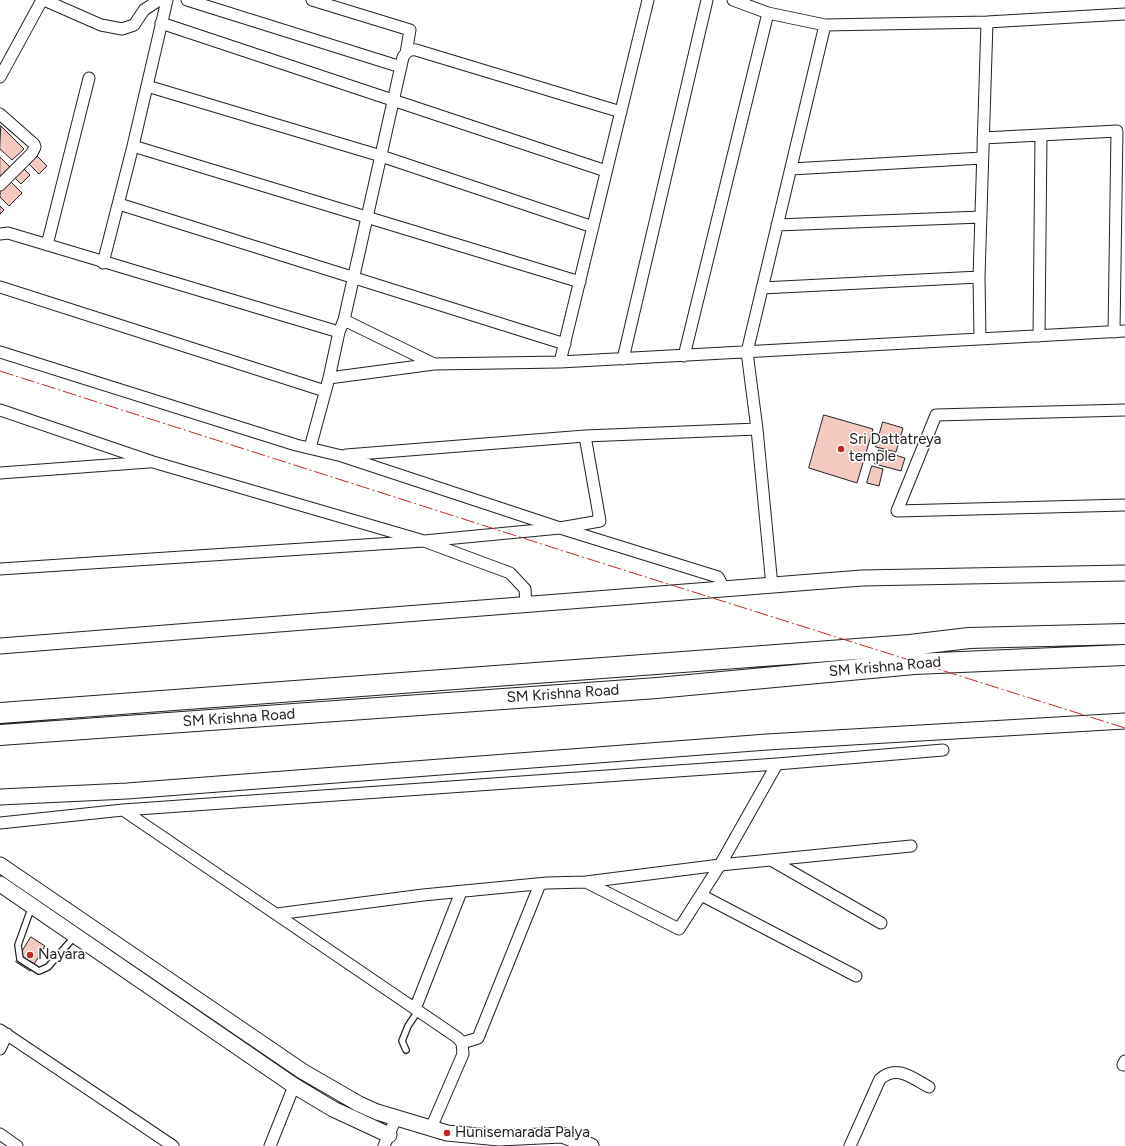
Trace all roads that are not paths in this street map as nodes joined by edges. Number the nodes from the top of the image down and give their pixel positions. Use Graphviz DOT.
graph roads {
  1 [pos="43,0"];
  2 [pos="159,0"];
  3 [pos="167,0"];
  4 [pos="187,0"];
  5 [pos="312,0"];
  6 [pos="648,0"];
  7 [pos="707,0"];
  8 [pos="733,0"];
  9 [pos="768,13"];
  10 [pos="1125,14"];
  11 [pos="987,22"];
  12 [pos="162,23"];
  13 [pos="825,25"];
  14 [pos="406,53"];
  15 [pos="401,67"];
  16 [pos="0,77"];
  17 [pos="89,78"];
  18 [pos="146,86"];
  19 [pos="393,101"];
  20 [pos="621,112"];
  21 [pos="1,118"];
  22 [pos="1041,135"];
  23 [pos="983,138"];
  24 [pos="133,146"];
  25 [pos="380,156"];
  26 [pos="982,158"];
  27 [pos="791,169"];
  28 [pos="606,171"];
  29 [pos="0,186"];
  30 [pos="119,204"];
  31 [pos="366,217"];
  32 [pos="981,217"];
  33 [pos="778,225"];
  34 [pos="593,227"];
  35 [pos="0,234"];
  36 [pos="47,245"];
  37 [pos="103,263"];
  38 [pos="979,277"];
  39 [pos="353,278"];
  40 [pos="580,282"];
  41 [pos="0,287"];
  42 [pos="762,288"];
  43 [pos="344,320"];
  44 [pos="338,332"];
  45 [pos="1119,332"];
  46 [pos="1039,336"];
  47 [pos="980,340"];
  48 [pos="565,344"];
  49 [pos="0,352"];
  50 [pos="747,352"];
  51 [pos="684,356"];
  52 [pos="623,359"];
  53 [pos="560,362"];
  54 [pos="434,364"];
  55 [pos="329,378"];
  56 [pos="325,391"];
  57 [pos="0,410"];
  58 [pos="1125,410"];
  59 [pos="757,429"];
  60 [pos="585,436"];
  61 [pos="310,448"];
  62 [pos="342,456"];
  63 [pos="153,462"];
  64 [pos="0,473"];
  65 [pos="1125,505"];
  66 [pos="560,528"];
  67 [pos="424,541"];
  68 [pos="0,569"];
  69 [pos="1125,573"];
  70 [pos="772,586"];
  71 [pos="725,590"];
  72 [pos="526,606"];
  73 [pos="1125,634"];
  74 [pos="0,646"];
  75 [pos="1125,655"];
  76 [pos="0,713"];
  77 [pos="1125,721"];
  78 [pos="0,735"];
  79 [pos="943,750"];
  80 [pos="777,764"];
  81 [pos="0,797"];
  82 [pos="123,810"];
  83 [pos="0,823"];
  84 [pos="911,846"];
  85 [pos="772,860"];
  86 [pos="0,865"];
  87 [pos="720,865"];
  88 [pos="586,882"];
  89 [pos="0,884"];
  90 [pos="540,884"];
  91 [pos="461,892"];
  92 [pos="701,895"];
  93 [pos="32,906"];
  94 [pos="277,914"];
  95 [pos="881,923"];
  96 [pos="75,936"];
  97 [pos="856,976"];
  98 [pos="417,1010"];
  99 [pos="4,1032"];
  100 [pos="462,1043"];
  101 [pos="0,1049"];
  102 [pos="406,1050"];
  103 [pos="294,1086"];
  104 [pos="929,1087"];
  105 [pos="396,1118"];
  106 [pos="431,1128"];
  107 [pos="0,1134"];
  108 [pos="386,1141"];
  109 [pos="17,1146"];
  110 [pos="173,1146"];
  111 [pos="270,1146"];
  112 [pos="591,1146"];
  113 [pos="850,1146"];
  1 -- 2 [label="street"];
  1 -- 16 [label="street"];
  3 -- 12 [label="street"];
  4 -- 15 [label="street"];
  5 -- 14 [label="street"];
  6 -- 20 [label="street"];
  7 -- 52 [label="street"];
  8 -- 9 [label="street"];
  9 -- 13 [label="street"];
  9 -- 51 [label="street"];
  10 -- 11 [label="street"];
  11 -- 13 [label="street"];
  11 -- 23 [label="street"];
  12 -- 18 [label="street"];
  12 -- 19 [label="street"];
  13 -- 27 [label="street"];
  14 -- 15 [label="street"];
  14 -- 20 [label="street"];
  15 -- 19 [label="street"];
  17 -- 36 [label="street"];
  18 -- 24 [label="street"];
  18 -- 25 [label="street"];
  19 -- 25 [label="street"];
  19 -- 28 [label="street"];
  20 -- 28 [label="street"];
  21 -- 29 [label="street"];
  22 -- 23 [label="street"];
  22 -- 45 [label="street"];
  22 -- 46 [label="street"];
  23 -- 26 [label="street"];
  24 -- 30 [label="street"];
  24 -- 31 [label="street"];
  25 -- 31 [label="street"];
  25 -- 34 [label="street"];
  26 -- 27 [label="street"];
  26 -- 32 [label="street"];
  27 -- 33 [label="street"];
  28 -- 34 [label="street"];
  30 -- 37 [label="street"];
  30 -- 39 [label="street"];
  31 -- 39 [label="street"];
  31 -- 40 [label="street"];
  32 -- 33 [label="street"];
  32 -- 38 [label="street"];
  33 -- 42 [label="street"];
  34 -- 40 [label="street"];
  35 -- 36 [label="street"];
  36 -- 37 [label="street"];
  37 -- 44 [label="street"];
  38 -- 42 [label="street"];
  38 -- 47 [label="street"];
  39 -- 43 [label="street"];
  39 -- 48 [label="street"];
  40 -- 48 [label="street"];
  41 -- 56 [label="street"];
  42 -- 50 [label="street"];
  43 -- 44 [label="street"];
  43 -- 54 [label="street"];
  44 -- 55 [label="street"];
  45 -- 46 [label="street"];
  46 -- 47 [label="street"];
  47 -- 50 [label="street"];
  48 -- 53 [label="street"];
  49 -- 61 [label="street"];
  50 -- 51 [label="street"];
  50 -- 59 [label="street"];
  51 -- 52 [label="street"];
  52 -- 53 [label="street"];
  53 -- 54 [label="street"];
  54 -- 55 [label="street"];
  55 -- 56 [label="street"];
  56 -- 61 [label="street"];
  57 -- 63 [label="street"];
  58 -- 65 [label="street"];
  59 -- 60 [label="street"];
  59 -- 70 [label="street"];
  60 -- 62 [label="street"];
  60 -- 66 [label="street"];
  61 -- 62 [label="street"];
  62 -- 66 [label="street"];
  63 -- 64 [label="street"];
  63 -- 67 [label="street"];
  66 -- 67 [label="street"];
  66 -- 71 [label="street"];
  67 -- 68 [label="street"];
  67 -- 72 [label="street"];
  69 -- 70 [label="street"];
  70 -- 71 [label="street"];
  71 -- 72 [label="street"];
  72 -- 74 [label="street"];
  73 -- 76 [label="highway, SM Krishna Road"];
  75 -- 78 [label="highway, SM Krishna Road"];
  77 -- 81 [label="street"];
  79 -- 80 [label="street"];
  80 -- 82 [label="street"];
  80 -- 87 [label="street"];
  82 -- 83 [label="street"];
  82 -- 94 [label="street"];
  84 -- 85 [label="street"];
  85 -- 87 [label="street"];
  85 -- 95 [label="street"];
  86 -- 105 [label="street"];
  87 -- 88 [label="street"];
  87 -- 92 [label="street"];
  88 -- 90 [label="street"];
  88 -- 92 [label="street"];
  89 -- 93 [label="street"];
  90 -- 91 [label="street"];
  90 -- 100 [label="street"];
  91 -- 94 [label="street"];
  91 -- 98 [label="street"];
  92 -- 97 [label="street"];
  93 -- 96 [label="street"];
  93 -- 96 [label="lane"];
  94 -- 98 [label="street"];
  96 -- 103 [label="street"];
  98 -- 100 [label="street"];
  98 -- 102 [label="lane"];
  99 -- 101 [label="street"];
  99 -- 110 [label="street"];
  100 -- 106 [label="street"];
  103 -- 108 [label="street"];
  103 -- 111 [label="street"];
  104 -- 113 [label="street"];
  105 -- 106 [label="street"];
  105 -- 108 [label="street"];
  106 -- 112 [label="street"];
  107 -- 109 [label="street"];
}
